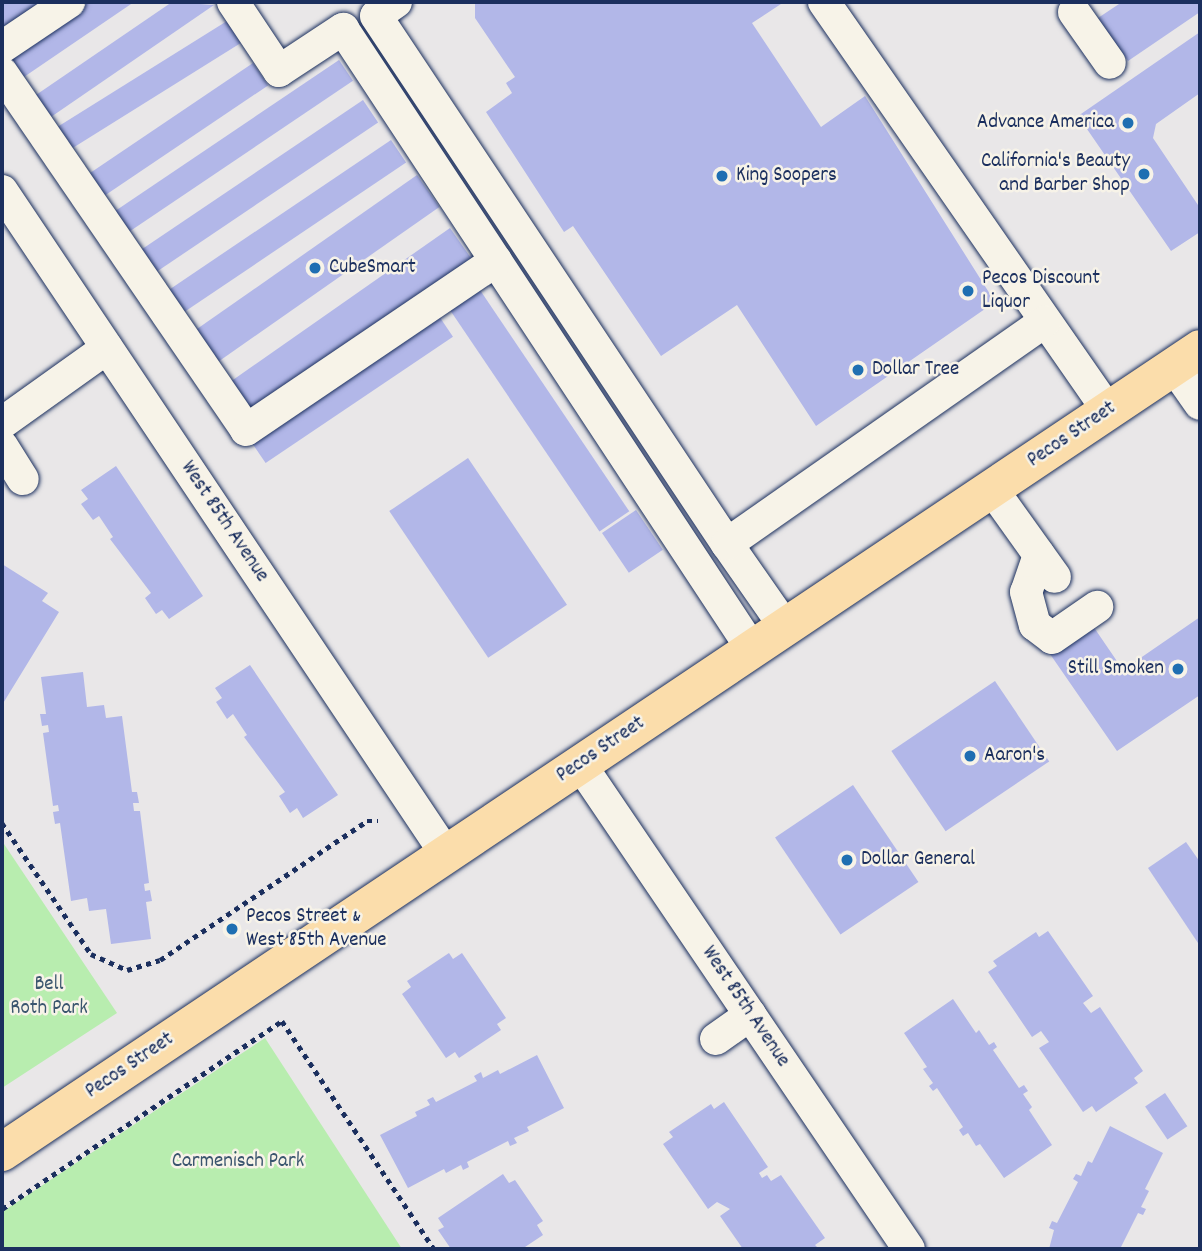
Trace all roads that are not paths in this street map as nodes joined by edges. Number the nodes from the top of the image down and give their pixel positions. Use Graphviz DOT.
graph roads {
  1 [pos="69,2"];
  2 [pos="233,2"];
  3 [pos="396,2"];
  4 [pos="824,2"];
  5 [pos="1074,12"];
  6 [pos="2,47"];
  7 [pos="1110,63"];
  8 [pos="2,73"];
  9 [pos="2,191"];
  10 [pos="496,261"];
  11 [pos="1045,321"];
  12 [pos="107,348"];
  13 [pos="1187,358"];
  14 [pos="1200,404"];
  15 [pos="1108,411"];
  16 [pos="2,423"];
  17 [pos="2,446"];
  18 [pos="23,480"];
  19 [pos="992,489"];
  20 [pos="727,544"];
  21 [pos="1097,607"];
  22 [pos="785,627"];
  23 [pos="752,649"];
  24 [pos="580,764"];
  25 [pos="446,854"];
  26 [pos="750,1015"];
  27 [pos="716,1039"];
  28 [pos="2,1152"];
  29 [pos="909,1249"];
  1 -- 6 [label="street"];
  2 -- 10 [label="street"];
  3 -- 20 [label="street"];
  4 -- 11 [label="street"];
  5 -- 7 [label="street"];
  8 -- 10 [label="street"];
  9 -- 12 [label="street, West 85th Avenue"];
  10 -- 23 [label="street"];
  11 -- 15 [label="street"];
  11 -- 20 [label="street"];
  12 -- 16 [label="street"];
  12 -- 25 [label="street, West 85th Avenue"];
  13 -- 14 [label="street"];
  13 -- 15 [label="main road, Pecos Street"];
  15 -- 19 [label="main road, Pecos Street"];
  17 -- 18 [label="street"];
  19 -- 21 [label="street"];
  19 -- 22 [label="main road, Pecos Street"];
  20 -- 22 [label="street"];
  22 -- 23 [label="main road, Pecos Street"];
  23 -- 24 [label="main road, Pecos Street"];
  24 -- 25 [label="main road, Pecos Street"];
  24 -- 26 [label="street, West 85th Avenue"];
  25 -- 28 [label="main road, Pecos Street"];
  26 -- 27 [label="street"];
  26 -- 29 [label="street, West 85th Avenue"];
}
